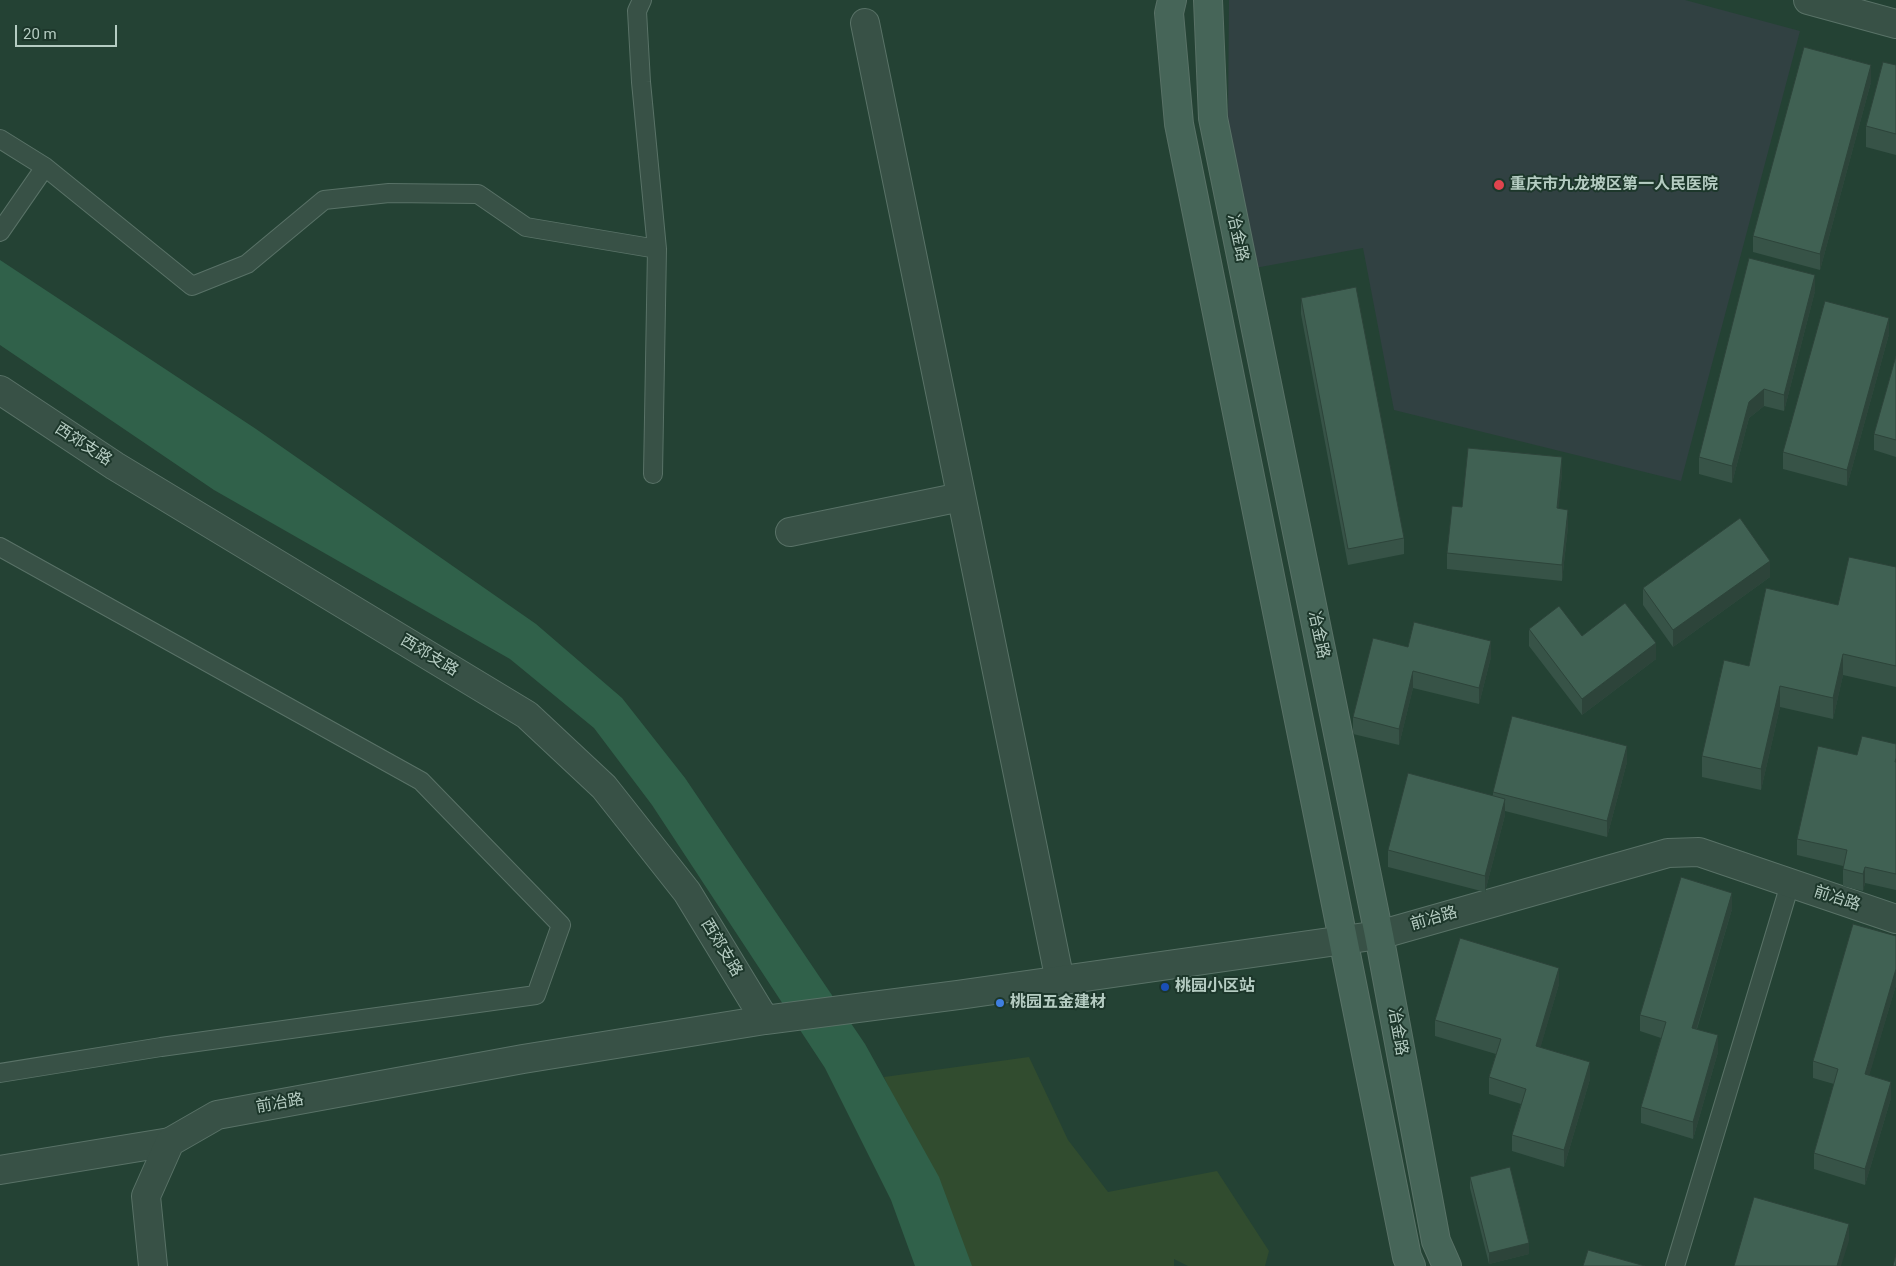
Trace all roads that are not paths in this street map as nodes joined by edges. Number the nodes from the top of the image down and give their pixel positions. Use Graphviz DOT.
graph roads {
  1 [pos="642,0"];
  2 [pos="1172,0"];
  3 [pos="1208,0"];
  4 [pos="1808,0"];
  5 [pos="865,22"];
  6 [pos="1896,24"];
  7 [pos="0,139"];
  8 [pos="45,167"];
  9 [pos="4,226"];
  10 [pos="656,249"];
  11 [pos="0,390"];
  12 [pos="653,474"];
  13 [pos="961,497"];
  14 [pos="790,532"];
  15 [pos="0,547"];
  16 [pos="1790,884"];
  17 [pos="1896,919"];
  18 [pos="1379,935"];
  19 [pos="1344,940"];
  20 [pos="1060,981"];
  21 [pos="765,1020"];
  22 [pos="0,1073"];
  23 [pos="170,1142"];
  24 [pos="0,1170"];
  25 [pos="153,1266"];
  26 [pos="1411,1266"];
  27 [pos="1447,1266"];
  28 [pos="1675,1266"];
  1 -- 10 [label="lane"];
  2 -- 19 [label="main road, 冶金路"];
  3 -- 18 [label="main road, 冶金路"];
  4 -- 6 [label="street"];
  5 -- 13 [label="street"];
  7 -- 8 [label="lane"];
  8 -- 9 [label="lane"];
  8 -- 10 [label="lane"];
  10 -- 12 [label="lane"];
  11 -- 21 [label="street, 西郊支路"];
  13 -- 14 [label="street"];
  13 -- 20 [label="street"];
  15 -- 22 [label="lane"];
  16 -- 17 [label="street, 前冶路"];
  16 -- 18 [label="street, 前冶路"];
  16 -- 28 [label="lane"];
  18 -- 19 [label="street, 前冶路"];
  18 -- 27 [label="main road, 冶金路"];
  19 -- 20 [label="street, 前冶路"];
  19 -- 26 [label="main road, 冶金路"];
  20 -- 21 [label="street, 前冶路"];
  21 -- 23 [label="street, 前冶路"];
  23 -- 24 [label="street"];
  23 -- 25 [label="street"];
}
